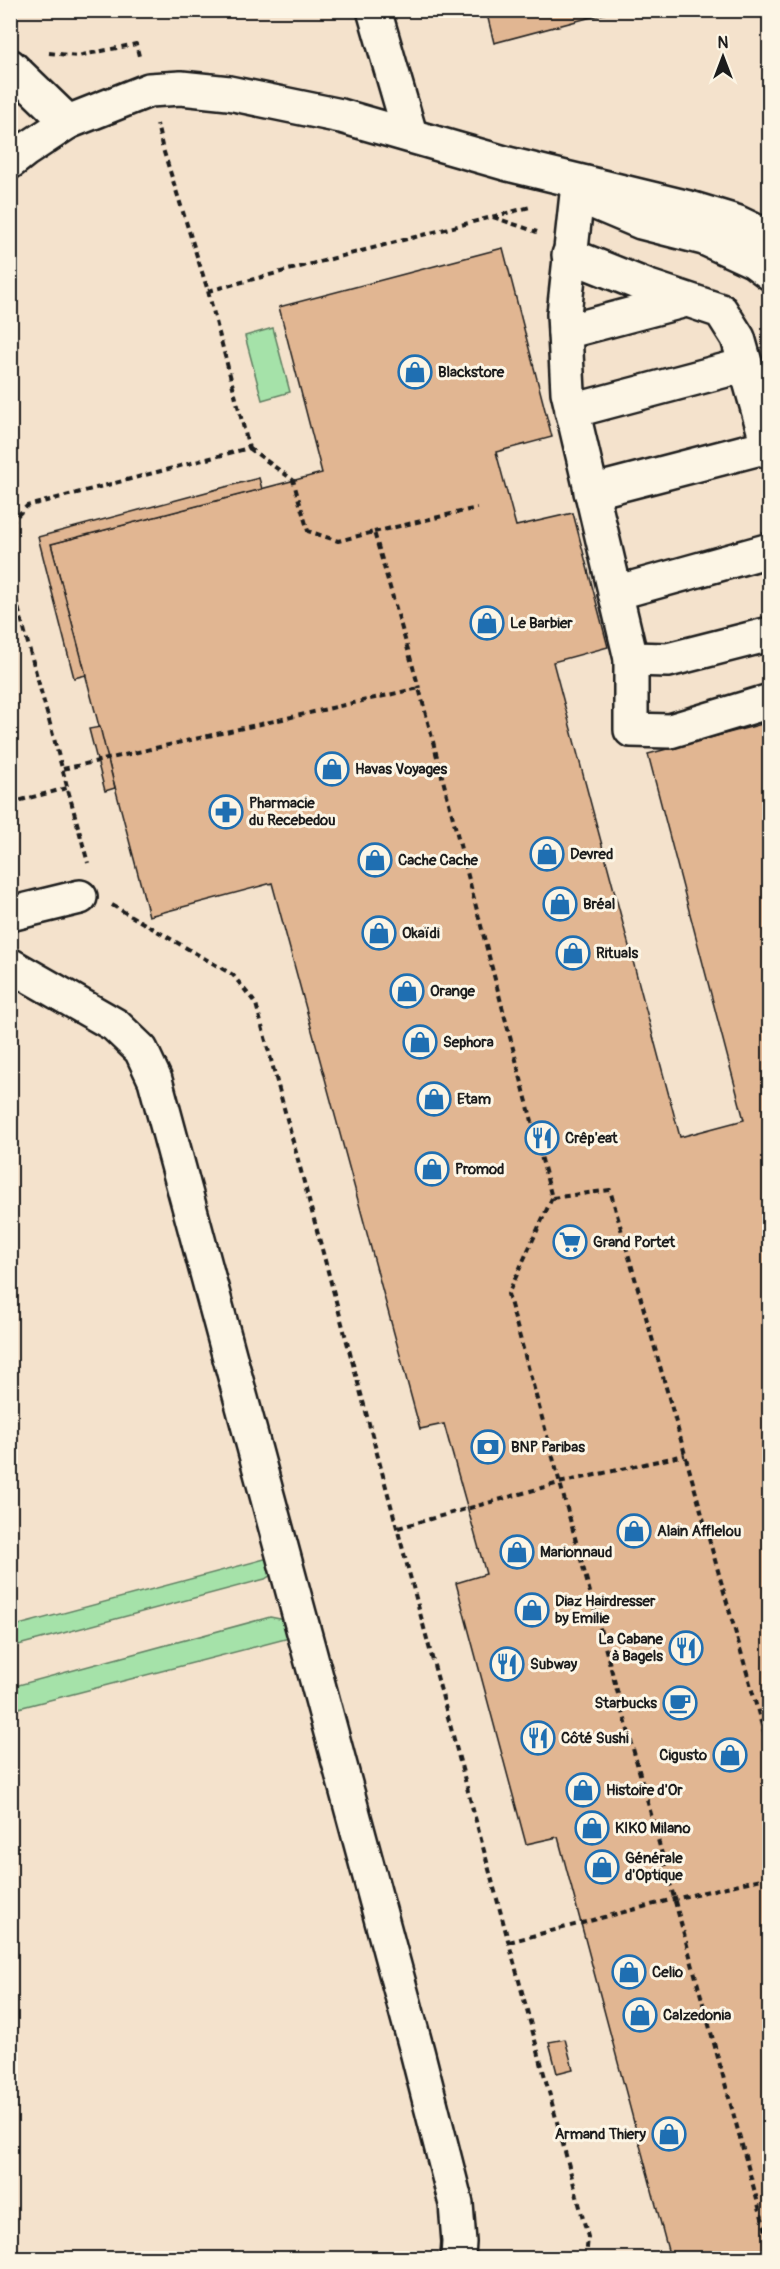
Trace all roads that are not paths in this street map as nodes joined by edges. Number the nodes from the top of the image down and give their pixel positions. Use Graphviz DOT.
graph roads {
  1 [pos="374,10"];
  2 [pos="10,66"];
  3 [pos="68,122"];
  4 [pos="410,134"];
  5 [pos="10,162"];
  6 [pos="581,189"];
  7 [pos="770,238"];
  8 [pos="570,255"];
  9 [pos="770,273"];
  10 [pos="686,300"];
  11 [pos="565,332"];
  12 [pos="745,365"];
  13 [pos="572,411"];
  14 [pos="769,449"];
  15 [pos="591,492"];
  16 [pos="770,550"];
  17 [pos="615,593"];
  18 [pos="770,634"];
  19 [pos="631,659"];
  20 [pos="770,702"];
  21 [pos="92,889"];
  22 [pos="10,914"];
  23 [pos="10,965"];
  24 [pos="458,2259"];
  1 -- 4 [label="street"];
  2 -- 3 [label="street"];
  3 -- 4 [label="street"];
  3 -- 5 [label="street"];
  4 -- 6 [label="street"];
  6 -- 7 [label="street"];
  6 -- 8 [label="street"];
  6 -- 9 [label="street"];
  8 -- 10 [label="street"];
  8 -- 11 [label="street"];
  10 -- 11 [label="street"];
  10 -- 12 [label="street"];
  11 -- 13 [label="street"];
  12 -- 13 [label="street"];
  12 -- 14 [label="street"];
  13 -- 15 [label="street"];
  14 -- 15 [label="street"];
  15 -- 17 [label="street"];
  16 -- 17 [label="street"];
  17 -- 19 [label="street"];
  18 -- 19 [label="street"];
  19 -- 20 [label="street"];
  21 -- 22 [label="street"];
  23 -- 24 [label="street"];
}
